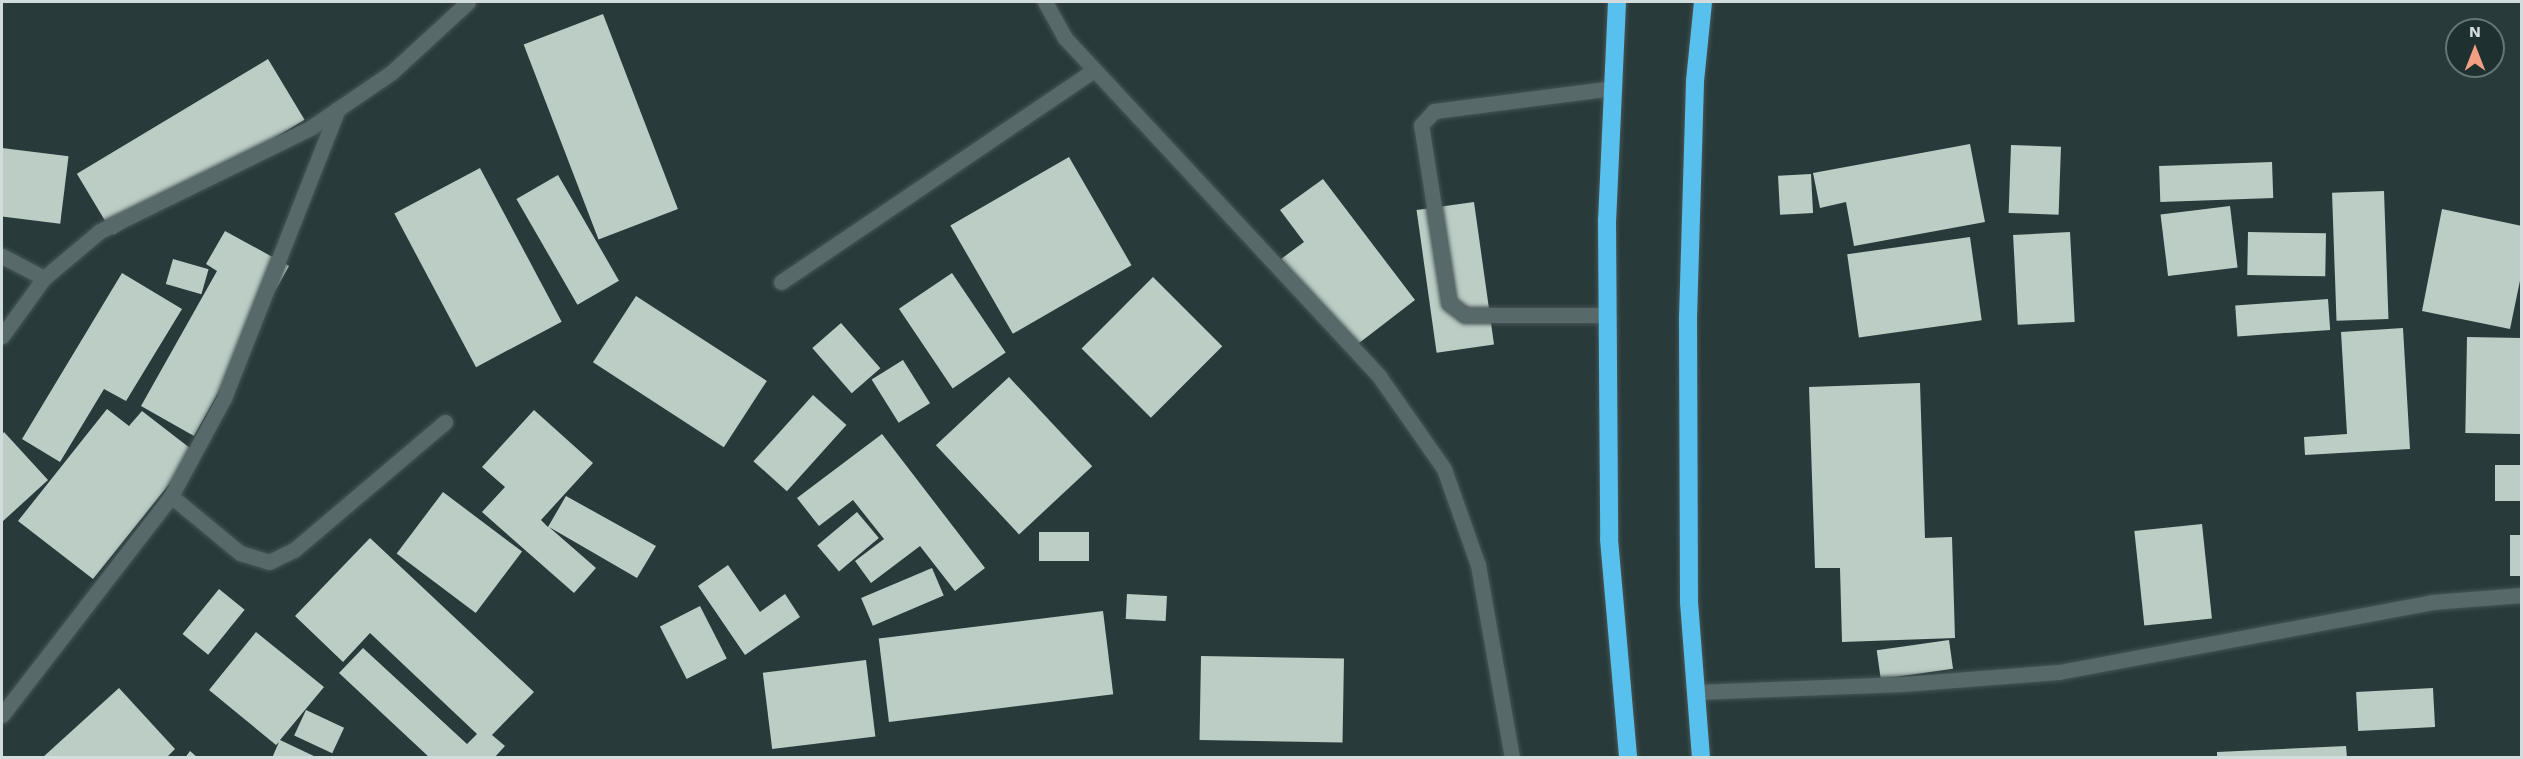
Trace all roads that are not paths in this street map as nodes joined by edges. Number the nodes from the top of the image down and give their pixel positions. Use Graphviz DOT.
graph roads {
  1 [pos="468,2"];
  2 [pos="1045,2"];
  3 [pos="1617,2"];
  4 [pos="1703,2"];
  5 [pos="1094,70"];
  6 [pos="1613,88"];
  7 [pos="338,109"];
  8 [pos="2,256"];
  9 [pos="44,278"];
  10 [pos="781,282"];
  11 [pos="1608,315"];
  12 [pos="2,336"];
  13 [pos="445,422"];
  14 [pos="171,496"];
  15 [pos="2522,595"];
  16 [pos="1696,692"];
  17 [pos="2,715"];
  18 [pos="1512,758"];
  19 [pos="1628,758"];
  20 [pos="1701,758"];
  1 -- 7 [label="street"];
  2 -- 5 [label="street"];
  3 -- 6 [label="highway"];
  4 -- 16 [label="highway"];
  5 -- 10 [label="street"];
  5 -- 18 [label="street"];
  6 -- 11 [label="highway"];
  6 -- 11 [label="street"];
  7 -- 9 [label="street"];
  7 -- 14 [label="street"];
  8 -- 9 [label="street"];
  9 -- 12 [label="street"];
  11 -- 19 [label="highway"];
  13 -- 14 [label="street"];
  14 -- 17 [label="street"];
  15 -- 16 [label="street"];
  16 -- 20 [label="highway"];
}
